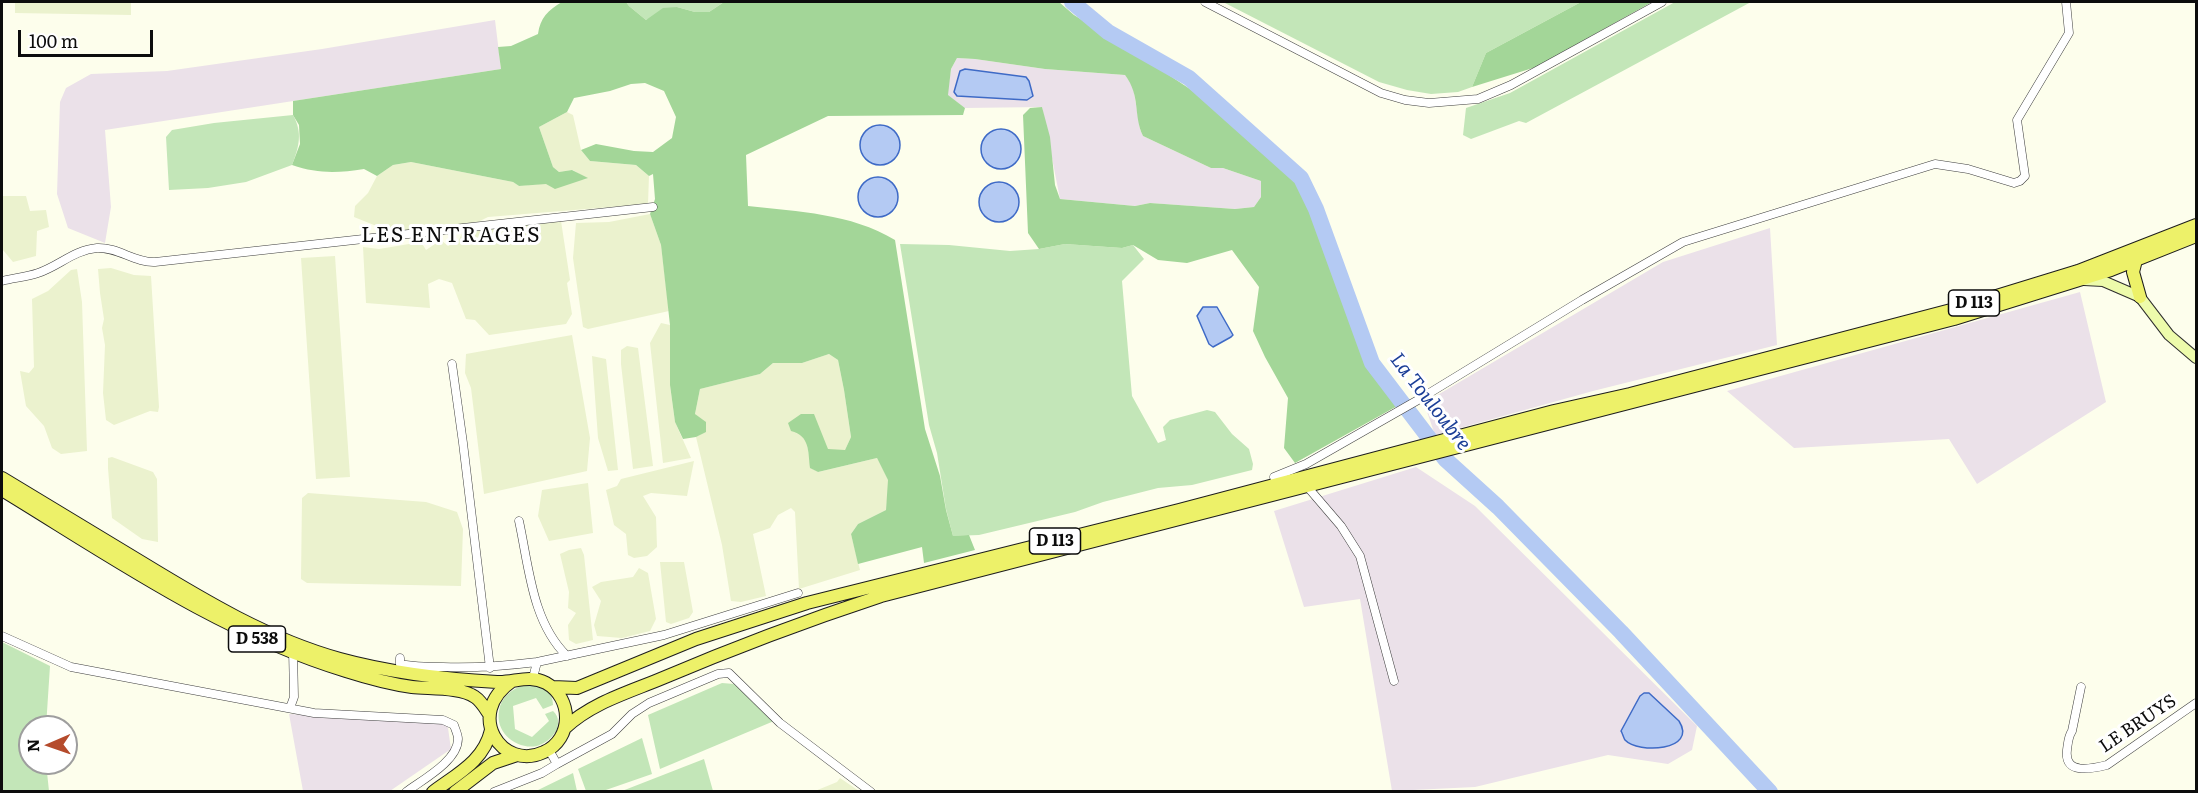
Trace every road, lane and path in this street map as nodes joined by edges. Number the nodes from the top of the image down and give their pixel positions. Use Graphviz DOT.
graph roads {
  1 [pos="1204,2"];
  2 [pos="1662,2"];
  3 [pos="2066,2"];
  4 [pos="653,207"];
  5 [pos="2193,230"];
  6 [pos="2136,261"];
  7 [pos="2111,270"];
  8 [pos="2080,279"];
  9 [pos="2,281"];
  10 [pos="2116,285"];
  11 [pos="2139,297"];
  12 [pos="2196,358"];
  13 [pos="452,364"];
  14 [pos="1453,443"];
  15 [pos="2,478"];
  16 [pos="1305,482"];
  17 [pos="1279,488"];
  18 [pos="2,490"];
  19 [pos="519,521"];
  20 [pos="798,593"];
  21 [pos="2,636"];
  22 [pos="293,649"];
  23 [pos="567,656"];
  24 [pos="400,658"];
  25 [pos="537,662"];
  26 [pos="490,668"];
  27 [pos="533,678"];
  28 [pos="512,681"];
  29 [pos="1394,681"];
  30 [pos="553,687"];
  31 [pos="2081,687"];
  32 [pos="2196,703"];
  33 [pos="290,708"];
  34 [pos="489,714"];
  35 [pos="565,728"];
  36 [pos="491,730"];
  37 [pos="549,750"];
  38 [pos="517,755"];
  39 [pos="556,764"];
  40 [pos="406,792"];
  41 [pos="433,792"];
  42 [pos="454,792"];
  43 [pos="494,792"];
  44 [pos="871,792"];
  1 -- 2 [label="street"];
  3 -- 17 [label="street"];
  4 -- 9 [label="street"];
  5 -- 6 [label="main road, D 113"];
  5 -- 7 [label="main road, D 113"];
  5 -- 14 [label="main road, D 113"];
  6 -- 7 [label="main road, D 113"];
  6 -- 11 [label="main road"];
  7 -- 8 [label="main road, D 113"];
  7 -- 10 [label="street"];
  8 -- 10 [label="street"];
  8 -- 14 [label="main road, D 113"];
  10 -- 11 [label="street"];
  11 -- 12 [label="street"];
  13 -- 26 [label="street"];
  14 -- 16 [label="main road, D 113"];
  15 -- 22 [label="main road, D 538"];
  16 -- 17 [label="main road, D 113"];
  16 -- 29 [label="street"];
  17 -- 30 [label="main road, D 113"];
  17 -- 35 [label="main road, D 113"];
  18 -- 22 [label="main road, D 538"];
  19 -- 23 [label="street"];
  20 -- 23 [label="street"];
  21 -- 33 [label="street"];
  22 -- 28 [label="main road, D 538"];
  22 -- 33 [label="street"];
  22 -- 34 [label="main road, D 538"];
  23 -- 25 [label="street"];
  24 -- 26 [label="street"];
  25 -- 26 [label="street"];
  25 -- 27 [label="street"];
  27 -- 28 [label="main road"];
  27 -- 30 [label="main road"];
  28 -- 34 [label="main road"];
  30 -- 35 [label="main road"];
  31 -- 32 [label="street, LE BRUYS"];
  33 -- 40 [label="street"];
  34 -- 36 [label="main road"];
  35 -- 37 [label="main road"];
  36 -- 38 [label="main road"];
  36 -- 41 [label="main road"];
  37 -- 38 [label="main road"];
  37 -- 39 [label="street"];
  38 -- 42 [label="main road"];
  39 -- 43 [label="street"];
  39 -- 44 [label="street"];
}
